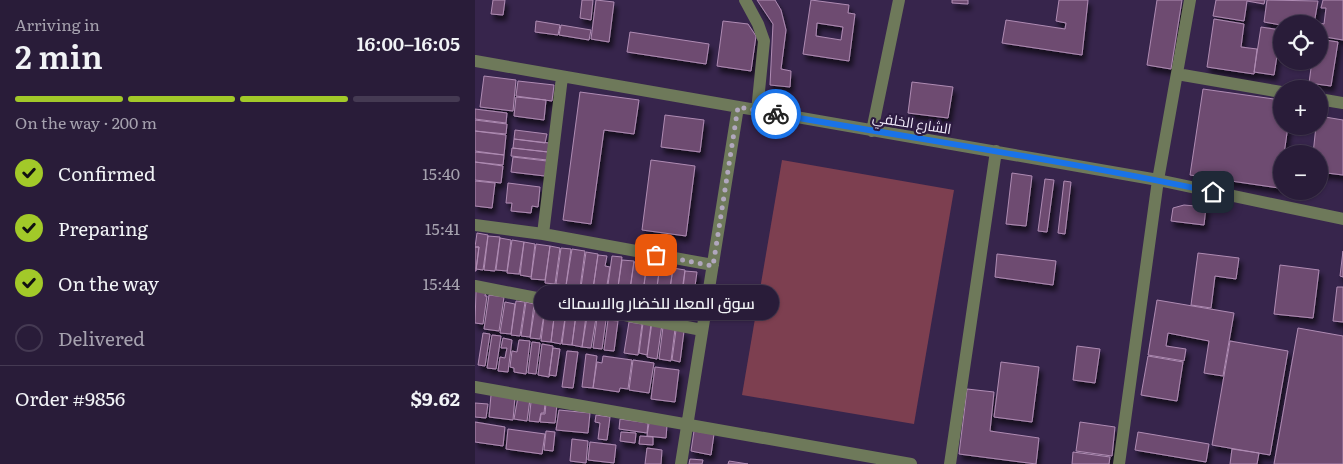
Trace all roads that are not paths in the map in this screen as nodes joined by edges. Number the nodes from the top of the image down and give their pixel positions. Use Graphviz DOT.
graph roads {
  1 [pos="745,0"];
  2 [pos="899,0"];
  3 [pos="1190,0"];
  4 [pos="475,61"];
  5 [pos="1177,74"];
  6 [pos="562,77"];
  7 [pos="1273,91"];
  8 [pos="1328,100"];
  9 [pos="1343,103"];
  10 [pos="738,107"];
  11 [pos="757,110"];
  12 [pos="872,131"];
  13 [pos="996,151"];
  14 [pos="1158,180"];
  15 [pos="1343,219"];
  16 [pos="475,225"];
  17 [pos="543,234"];
  18 [pos="713,266"];
  19 [pos="475,286"];
  20 [pos="702,330"];
  21 [pos="475,387"];
  22 [pos="687,423"];
  23 [pos="681,464"];
  24 [pos="911,464"];
  25 [pos="950,464"];
  26 [pos="1119,464"];
  1 -- 11 [label="street"];
  2 -- 12 [label="street"];
  3 -- 5 [label="street"];
  4 -- 6 [label="street, الشارع الخلفي"];
  5 -- 7 [label="street"];
  5 -- 14 [label="street"];
  6 -- 10 [label="street, الشارع الخلفي"];
  6 -- 17 [label="street"];
  8 -- 9 [label="street"];
  10 -- 11 [label="street, الشارع الخلفي"];
  10 -- 18 [label="street"];
  11 -- 12 [label="street, الشارع الخلفي"];
  12 -- 13 [label="street, الشارع الخلفي"];
  13 -- 14 [label="street, الشارع الخلفي"];
  13 -- 25 [label="street"];
  14 -- 15 [label="street, الشارع الخلفي"];
  14 -- 26 [label="street"];
  16 -- 17 [label="street"];
  17 -- 18 [label="street"];
  18 -- 20 [label="street"];
  19 -- 20 [label="street"];
  20 -- 22 [label="street"];
  21 -- 22 [label="street"];
  22 -- 23 [label="street"];
  22 -- 24 [label="street"];
}
